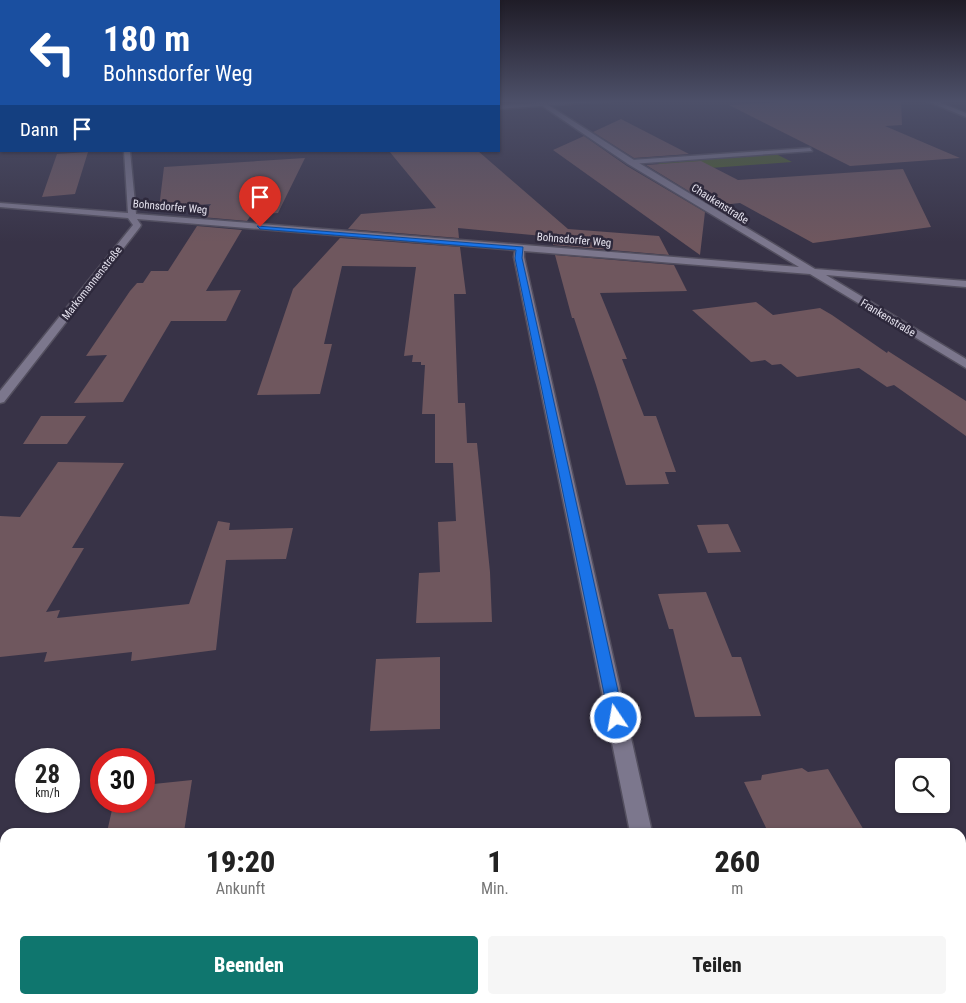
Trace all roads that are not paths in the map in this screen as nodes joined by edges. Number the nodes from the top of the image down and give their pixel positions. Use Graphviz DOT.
graph roads {
  1 [pos="609,148"];
  2 [pos="810,150"];
  3 [pos="127,152"];
  4 [pos="631,162"];
  5 [pos="0,206"];
  6 [pos="132,217"];
  7 [pos="520,248"];
  8 [pos="810,272"];
  9 [pos="966,284"];
  10 [pos="966,364"];
  11 [pos="0,399"];
  12 [pos="640,828"];
  1 -- 4 [label="street, Chaukenstraße"];
  2 -- 4 [label="street"];
  3 -- 6 [label="street, Markomannenstraße"];
  4 -- 8 [label="street, Chaukenstraße"];
  5 -- 6 [label="street, Bohnsdorfer Weg"];
  6 -- 7 [label="street, Bohnsdorfer Weg"];
  6 -- 11 [label="street, Markomannenstraße"];
  7 -- 8 [label="street, Bohnsdorfer Weg"];
  7 -- 12 [label="street"];
  8 -- 9 [label="street, Bohnsdorfer Weg"];
  8 -- 10 [label="street, Frankenstraße"];
}
